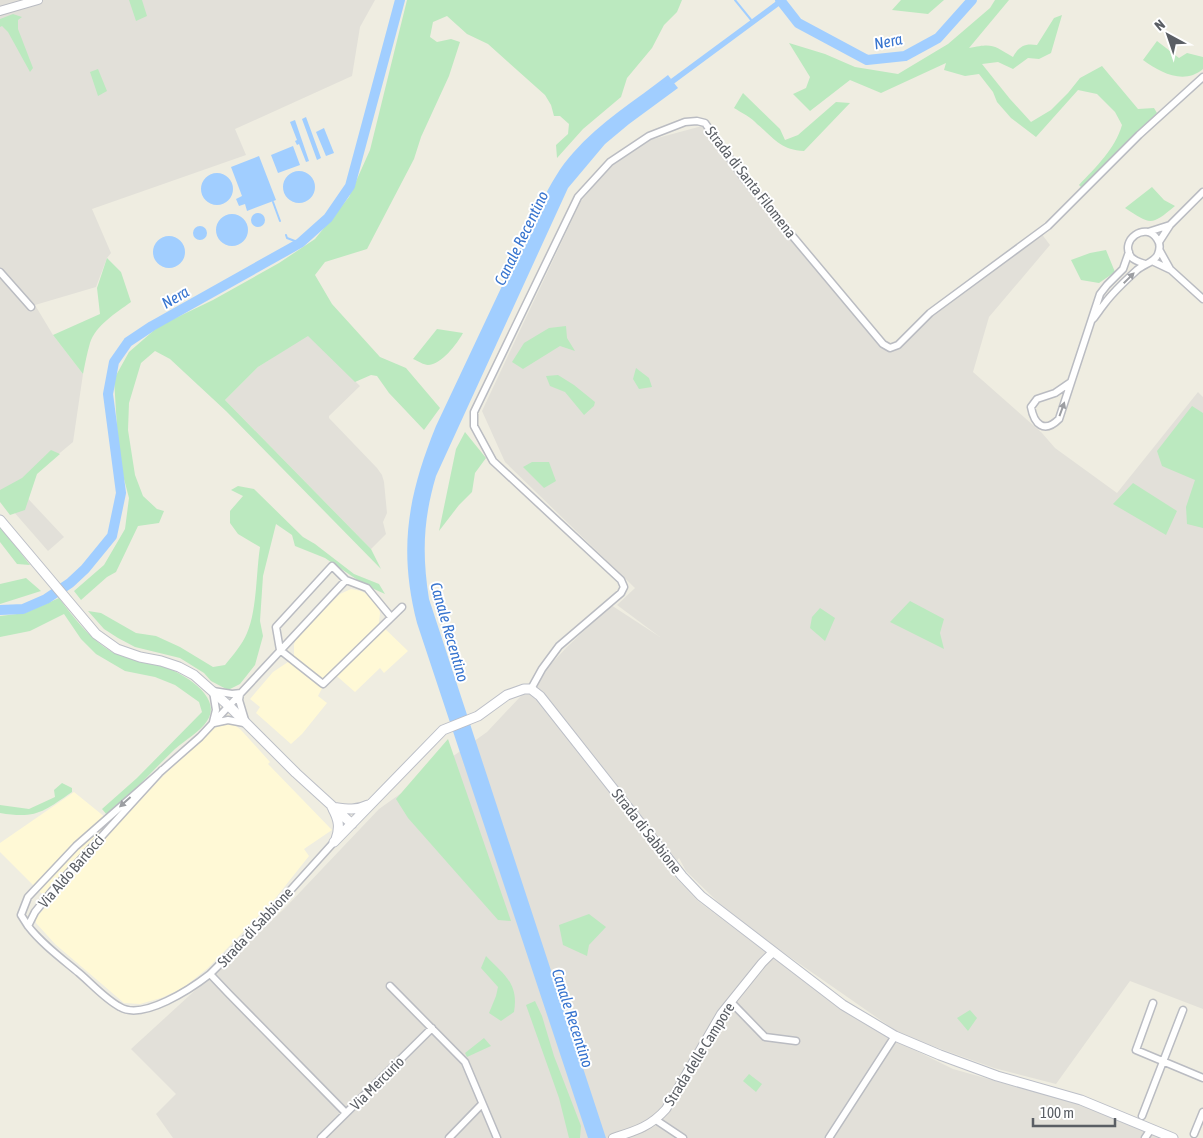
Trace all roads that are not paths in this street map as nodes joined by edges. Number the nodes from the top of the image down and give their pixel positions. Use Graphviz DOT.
graph roads {
  1 [pos="38,0"];
  2 [pos="0,11"];
  3 [pos="1203,77"];
  4 [pos="1203,192"];
  5 [pos="1170,225"];
  6 [pos="1147,232"];
  7 [pos="1159,242"];
  8 [pos="1129,252"];
  9 [pos="1160,252"];
  10 [pos="1152,261"];
  11 [pos="1145,264"];
  12 [pos="1171,270"];
  13 [pos="0,272"];
  14 [pos="1106,285"];
  15 [pos="1116,292"];
  16 [pos="1203,299"];
  17 [pos="31,307"];
  18 [pos="1092,320"];
  19 [pos="1071,382"];
  20 [pos="0,520"];
  21 [pos="346,580"];
  22 [pos="402,607"];
  23 [pos="391,617"];
  24 [pos="280,650"];
  25 [pos="531,689"];
  26 [pos="212,691"];
  27 [pos="241,693"];
  28 [pos="229,706"];
  29 [pos="213,723"];
  30 [pos="246,723"];
  31 [pos="162,770"];
  32 [pos="374,802"];
  33 [pos="332,807"];
  34 [pos="352,824"];
  35 [pos="334,842"];
  36 [pos="28,926"];
  37 [pos="773,952"];
  38 [pos="210,974"];
  39 [pos="390,986"];
  40 [pos="731,1002"];
  41 [pos="1153,1003"];
  42 [pos="1183,1010"];
  43 [pos="432,1028"];
  44 [pos="895,1036"];
  45 [pos="796,1042"];
  46 [pos="1163,1061"];
  47 [pos="1203,1078"];
  48 [pos="482,1104"];
  49 [pos="346,1112"];
  50 [pos="1203,1112"];
  51 [pos="1142,1116"];
  52 [pos="656,1120"];
  53 [pos="1151,1129"];
  54 [pos="1194,1134"];
  55 [pos="321,1138"];
  56 [pos="448,1138"];
  57 [pos="496,1138"];
  58 [pos="612,1138"];
  59 [pos="683,1138"];
  60 [pos="829,1138"];
  61 [pos="1145,1138"];
  62 [pos="1173,1138"];
  1 -- 2 [label="street"];
  3 -- 25 [label="street, Strada di Santa Filomena"];
  4 -- 5 [label="street"];
  5 -- 6 [label="street"];
  5 -- 7 [label="street"];
  6 -- 7 [label="street"];
  6 -- 8 [label="street"];
  7 -- 9 [label="street"];
  8 -- 11 [label="street"];
  8 -- 14 [label="street"];
  9 -- 10 [label="street"];
  9 -- 12 [label="street"];
  10 -- 11 [label="street"];
  10 -- 12 [label="street"];
  15 -- 11 [label="street, one-way"];
  12 -- 16 [label="street"];
  13 -- 17 [label="street"];
  14 -- 15 [label="street"];
  14 -- 18 [label="street"];
  15 -- 18 [label="street"];
  18 -- 19 [label="street"];
  19 -- 19 [label="street, one-way"];
  20 -- 26 [label="main road"];
  21 -- 23 [label="street"];
  21 -- 24 [label="street, Via Aldo Bartocci"];
  21 -- 24 [label="street"];
  22 -- 23 [label="street"];
  23 -- 24 [label="street"];
  24 -- 27 [label="street, Via Aldo Bartocci"];
  25 -- 32 [label="main road, Strada di Sabbione"];
  25 -- 37 [label="main road, Strada di Sabbione"];
  26 -- 27 [label="street"];
  26 -- 28 [label="main road"];
  26 -- 29 [label="street"];
  27 -- 28 [label="street, Via Aldo Bartocci"];
  27 -- 30 [label="street"];
  28 -- 29 [label="street, Via Aldo Bartocci"];
  28 -- 30 [label="main road"];
  29 -- 30 [label="street"];
  29 -- 31 [label="street, Via Aldo Bartocci"];
  30 -- 33 [label="main road"];
  31 -- 36 [label="street, Via Aldo Bartocci"];
  31 -- 36 [label="street, Via Aldo Bartocci, one-way"];
  32 -- 33 [label="main road"];
  32 -- 34 [label="main road, Strada di Sabbione"];
  33 -- 34 [label="main road"];
  33 -- 35 [label="main road"];
  34 -- 35 [label="main road, Strada di Sabbione"];
  35 -- 38 [label="street, Strada di Sabbione"];
  36 -- 38 [label="street, Strada di Sabbione"];
  37 -- 40 [label="street, Strada delle Campore"];
  37 -- 44 [label="main road, Strada di Sabbione"];
  38 -- 49 [label="street, Strada di Sabbione"];
  39 -- 43 [label="street"];
  40 -- 45 [label="street"];
  40 -- 52 [label="street, Strada delle Campore"];
  41 -- 46 [label="street"];
  42 -- 46 [label="street"];
  43 -- 48 [label="street"];
  43 -- 49 [label="street, Via Mercurio"];
  44 -- 53 [label="main road, Strada di Sabbione"];
  44 -- 60 [label="street"];
  46 -- 47 [label="street"];
  46 -- 51 [label="street"];
  48 -- 56 [label="street"];
  48 -- 57 [label="street"];
  49 -- 55 [label="street, Via Mercurio"];
  50 -- 54 [label="street"];
  52 -- 58 [label="street, Strada delle Campore"];
  52 -- 59 [label="street"];
  53 -- 61 [label="street"];
  53 -- 62 [label="main road, Strada di Sabbione"];
}
